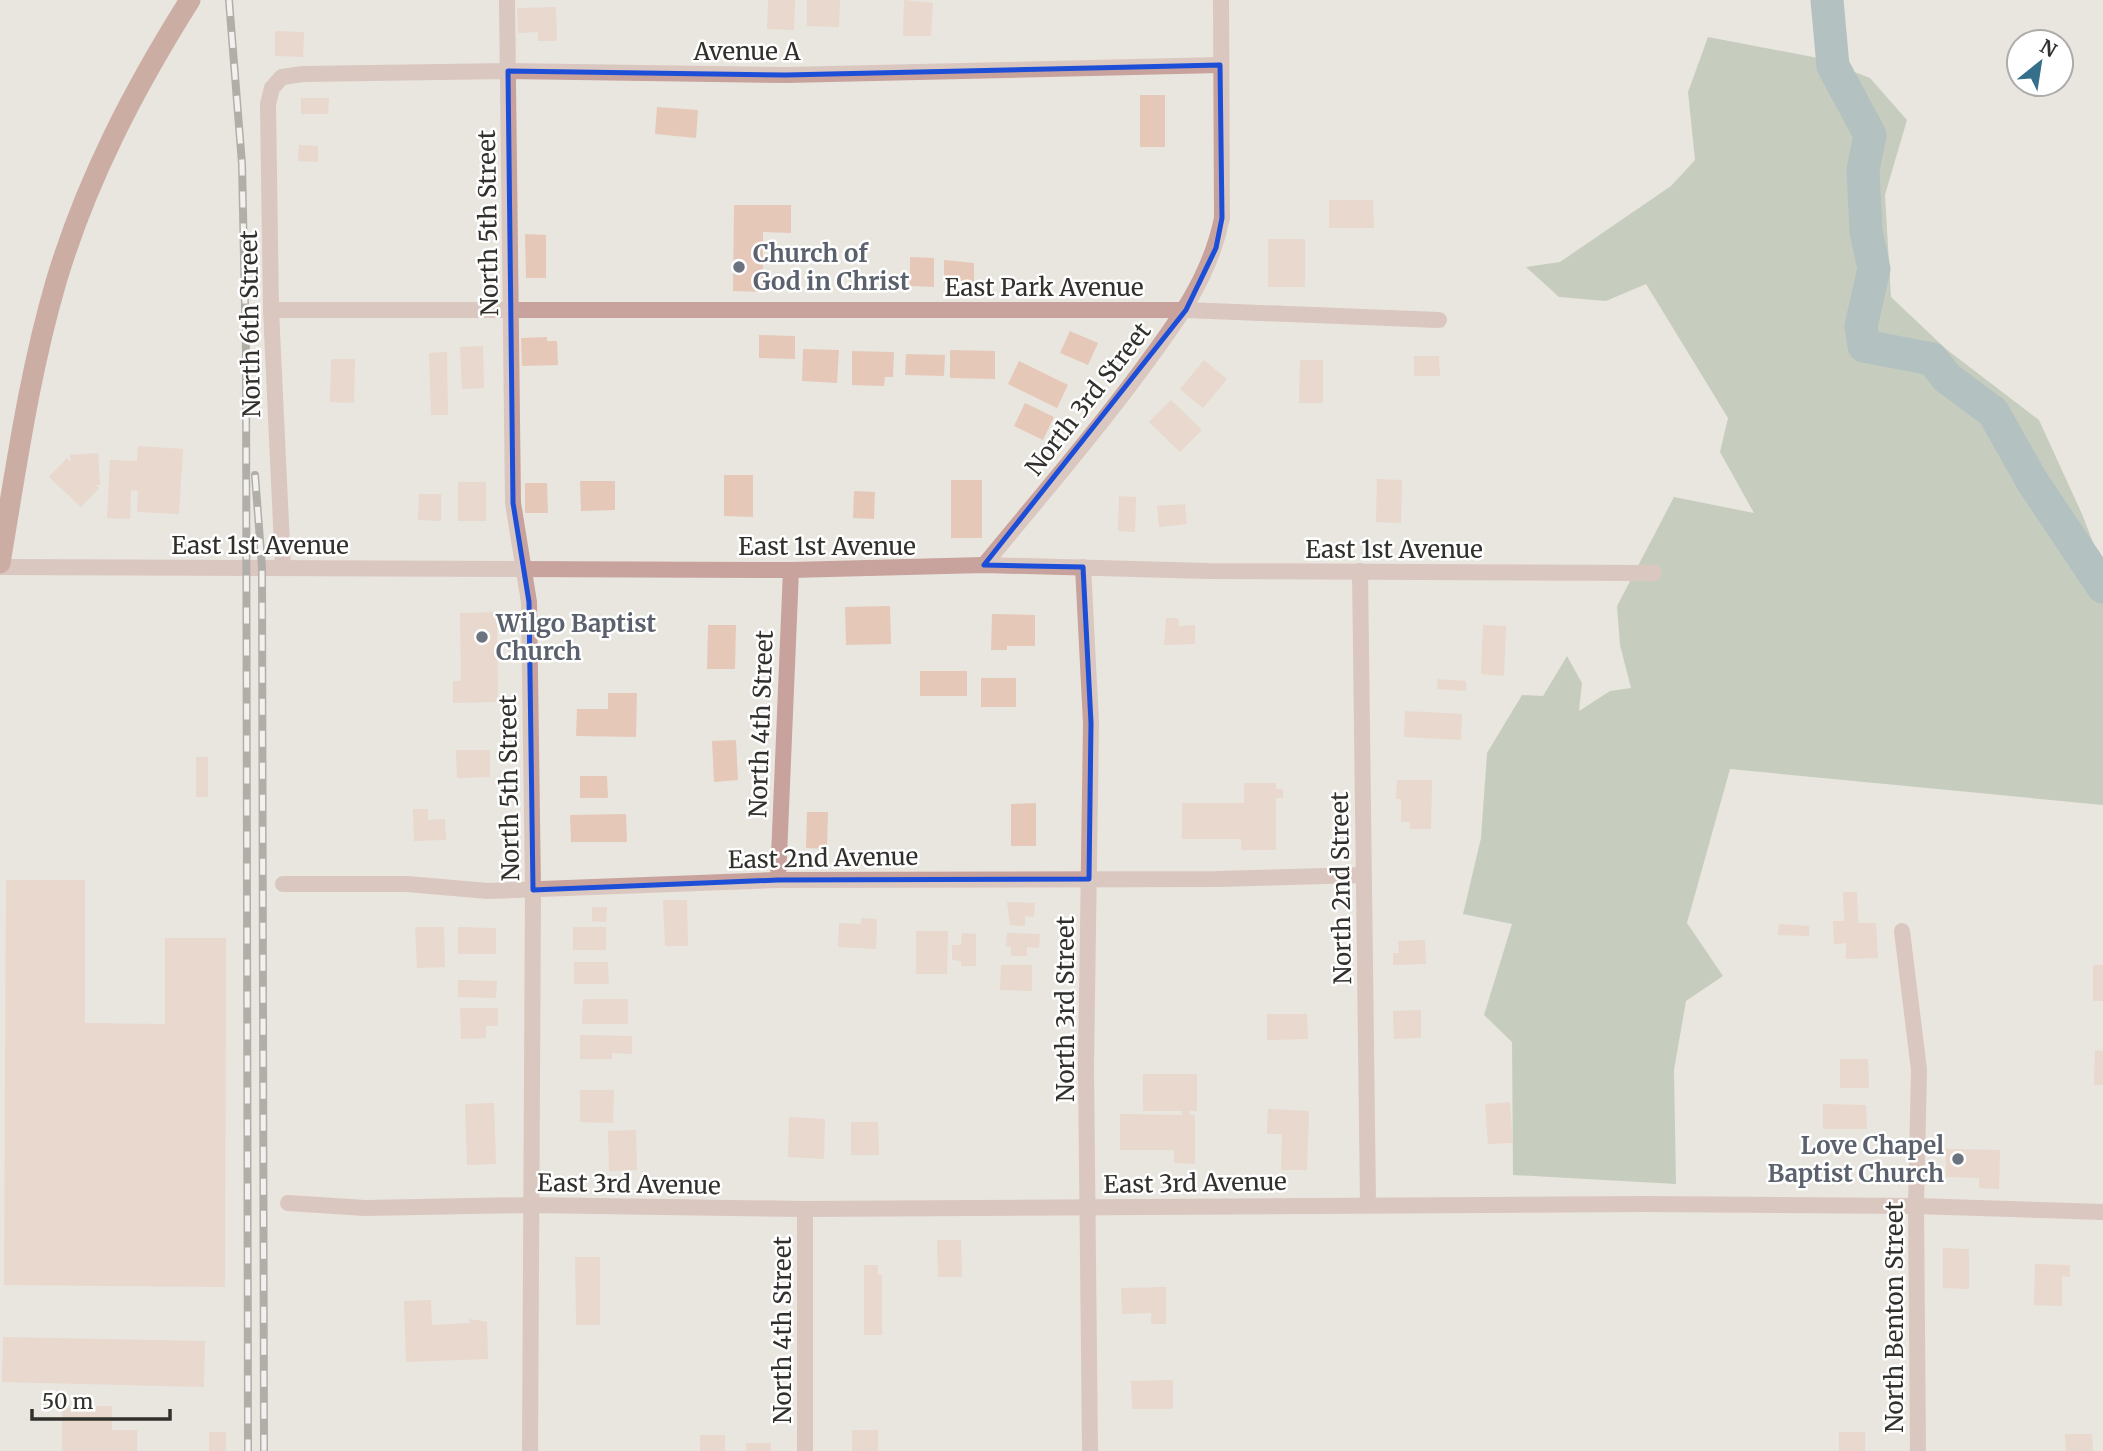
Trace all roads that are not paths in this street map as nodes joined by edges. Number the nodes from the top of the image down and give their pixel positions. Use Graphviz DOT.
graph roads {
  1 [pos="190,0"];
  2 [pos="507,0"];
  3 [pos="1221,0"];
  4 [pos="1220,65"];
  5 [pos="508,71"];
  6 [pos="276,80"];
  7 [pos="271,310"];
  8 [pos="513,310"];
  9 [pos="1186,310"];
  10 [pos="1439,320"];
  11 [pos="0,565"];
  12 [pos="984,565"];
  13 [pos="283,567"];
  14 [pos="1083,567"];
  15 [pos="523,568"];
  16 [pos="790,570"];
  17 [pos="1360,572"];
  18 [pos="1654,573"];
  19 [pos="1363,875"];
  20 [pos="1089,879"];
  21 [pos="778,880"];
  22 [pos="283,884"];
  23 [pos="533,890"];
  24 [pos="1902,931"];
  25 [pos="288,1203"];
  26 [pos="1368,1204"];
  27 [pos="530,1205"];
  28 [pos="1916,1206"];
  29 [pos="1088,1207"];
  30 [pos="805,1209"];
  31 [pos="2103,1212"];
  32 [pos="530,1451"];
  33 [pos="805,1451"];
  34 [pos="1090,1451"];
  35 [pos="1918,1451"];
  1 -- 11 [label="main road"];
  2 -- 5 [label="street, North 5th Street"];
  3 -- 4 [label="street, North 3rd Street"];
  4 -- 5 [label="street, Avenue A"];
  4 -- 9 [label="street, North 3rd Street"];
  5 -- 6 [label="street, Avenue A"];
  5 -- 8 [label="street, North 5th Street"];
  6 -- 7 [label="street, North 6th Street"];
  7 -- 8 [label="street, East Park Avenue"];
  7 -- 13 [label="street, North 6th Street"];
  8 -- 9 [label="street, East Park Avenue"];
  8 -- 15 [label="street, North 5th Street"];
  9 -- 10 [label="street, East Park Avenue"];
  9 -- 12 [label="street, North 3rd Street"];
  11 -- 13 [label="street, East 1st Avenue"];
  12 -- 14 [label="street, East 1st Avenue"];
  12 -- 16 [label="street, East 1st Avenue"];
  13 -- 15 [label="street, East 1st Avenue"];
  14 -- 17 [label="street, East 1st Avenue"];
  14 -- 20 [label="street, North 3rd Street"];
  15 -- 16 [label="street, East 1st Avenue"];
  15 -- 23 [label="street, North 5th Street"];
  16 -- 21 [label="street, North 4th Street"];
  17 -- 18 [label="street, East 1st Avenue"];
  17 -- 19 [label="street, North 2nd Street"];
  19 -- 20 [label="street, East 2nd Avenue"];
  19 -- 26 [label="street, North 2nd Street"];
  20 -- 21 [label="street, East 2nd Avenue"];
  20 -- 29 [label="street, North 3rd Street"];
  21 -- 23 [label="street, East 2nd Avenue"];
  22 -- 23 [label="street, East 2nd Avenue"];
  23 -- 27 [label="street, North 5th Street"];
  24 -- 28 [label="street, North Benton Street"];
  25 -- 27 [label="street, East 3rd Avenue"];
  26 -- 28 [label="street, East 3rd Avenue"];
  26 -- 29 [label="street, East 3rd Avenue"];
  27 -- 30 [label="street, East 3rd Avenue"];
  27 -- 32 [label="street, North 5th Street"];
  28 -- 31 [label="street, East 3rd Avenue"];
  28 -- 35 [label="street, North Benton Street"];
  29 -- 30 [label="street, East 3rd Avenue"];
  29 -- 34 [label="street, North 3rd Street"];
  30 -- 33 [label="street, North 4th Street"];
}
